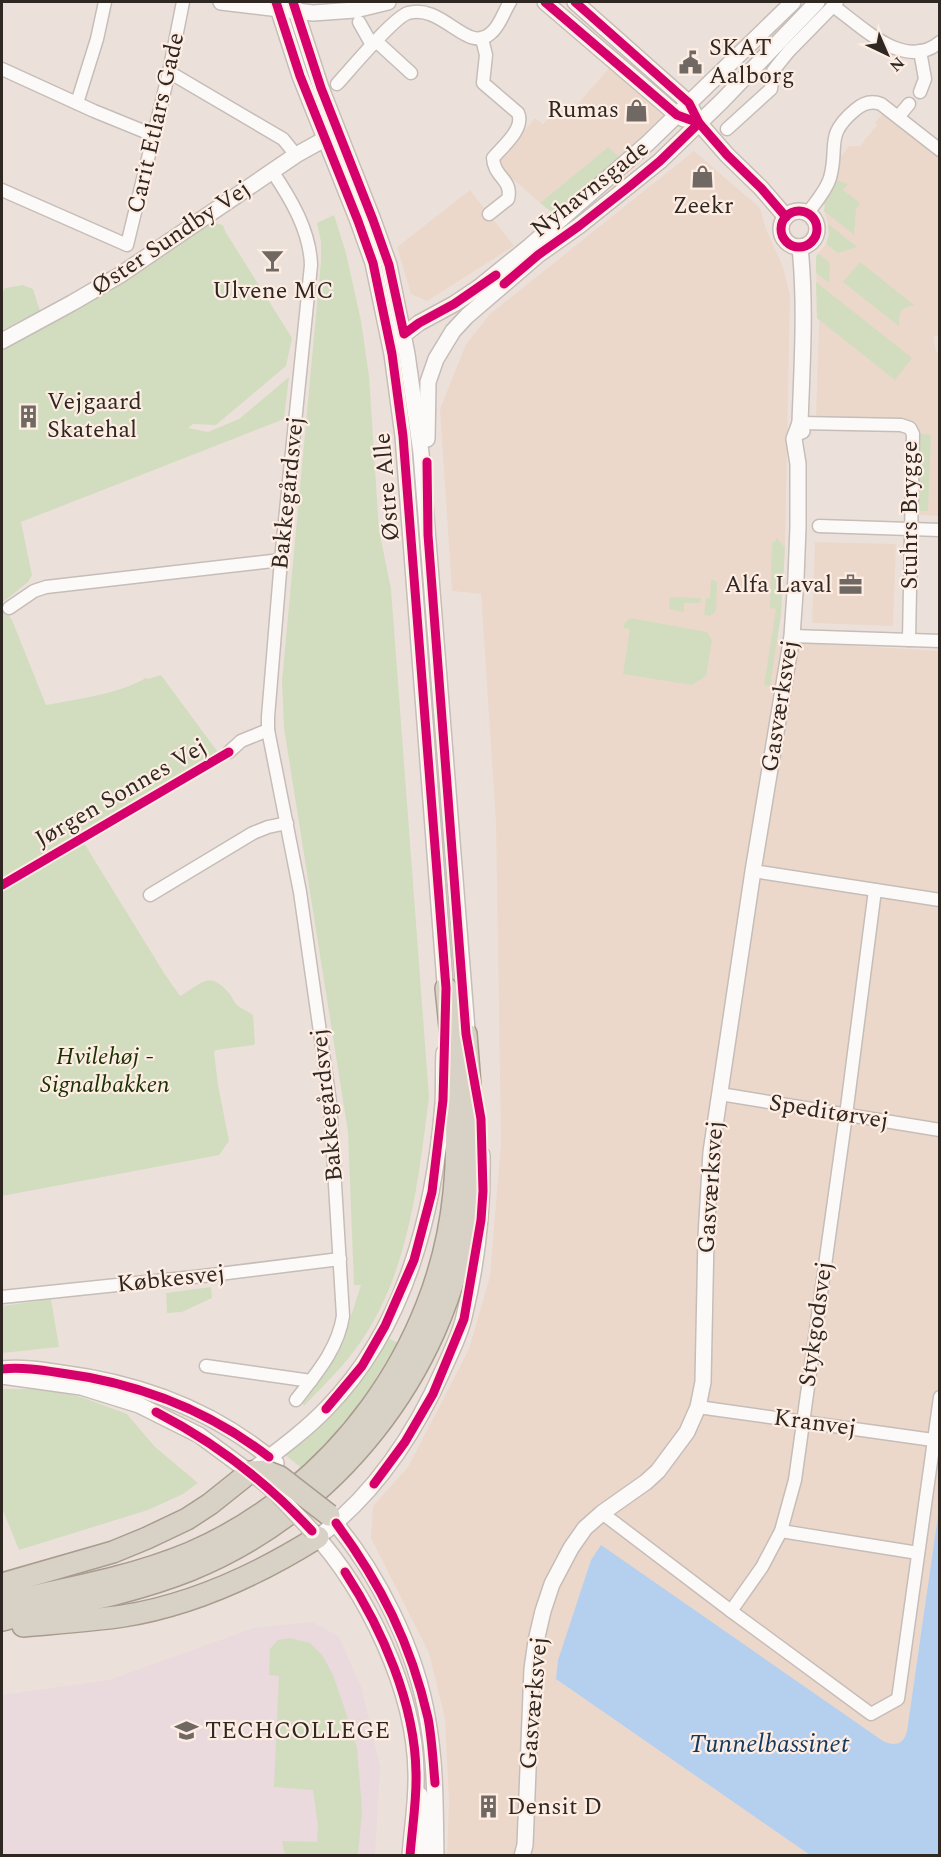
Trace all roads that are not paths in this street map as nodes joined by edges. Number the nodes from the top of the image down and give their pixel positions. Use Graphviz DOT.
graph roads {
  1 [pos="105,2"];
  2 [pos="183,2"];
  3 [pos="221,2"];
  4 [pos="388,2"];
  5 [pos="510,2"];
  6 [pos="545,2"];
  7 [pos="574,2"];
  8 [pos="792,2"];
  9 [pos="817,2"];
  10 [pos="835,4"];
  11 [pos="277,5"];
  12 [pos="295,6"];
  13 [pos="360,22"];
  14 [pos="482,39"];
  15 [pos="939,42"];
  16 [pos="374,43"];
  17 [pos="920,51"];
  18 [pos="2,69"];
  19 [pos="169,72"];
  20 [pos="411,73"];
  21 [pos="337,84"];
  22 [pos="920,92"];
  23 [pos="77,103"];
  24 [pos="689,103"];
  25 [pos="909,104"];
  26 [pos="898,117"];
  27 [pos="687,120"];
  28 [pos="727,129"];
  29 [pos="153,135"];
  30 [pos="331,135"];
  31 [pos="939,150"];
  32 [pos="296,155"];
  33 [pos="272,171"];
  34 [pos="2,190"];
  35 [pos="489,214"];
  36 [pos="807,214"];
  37 [pos="786,217"];
  38 [pos="800,247"];
  39 [pos="404,334"];
  40 [pos="2,341"];
  41 [pos="392,354"];
  42 [pos="800,423"];
  43 [pos="819,526"];
  44 [pos="911,529"];
  45 [pos="939,530"];
  46 [pos="428,535"];
  47 [pos="281,560"];
  48 [pos="9,608"];
  49 [pos="792,636"];
  50 [pos="909,640"];
  51 [pos="939,641"];
  52 [pos="268,730"];
  53 [pos="229,752"];
  54 [pos="287,823"];
  55 [pos="753,871"];
  56 [pos="875,890"];
  57 [pos="150,895"];
  58 [pos="939,900"];
  59 [pos="446,988"];
  60 [pos="466,1034"];
  61 [pos="720,1094"];
  62 [pos="846,1115"];
  63 [pos="939,1130"];
  64 [pos="340,1259"];
  65 [pos="2,1297"];
  66 [pos="206,1366"];
  67 [pos="2,1369"];
  68 [pos="2,1376"];
  69 [pos="311,1381"];
  70 [pos="939,1397"];
  71 [pos="296,1400"];
  72 [pos="698,1407"];
  73 [pos="803,1421"];
  74 [pos="933,1440"];
  75 [pos="263,1470"];
  76 [pos="602,1513"];
  77 [pos="332,1518"];
  78 [pos="781,1531"];
  79 [pos="315,1534"];
  80 [pos="918,1553"];
  81 [pos="2,1584"];
  82 [pos="2,1603"];
  83 [pos="731,1611"];
  84 [pos="2,1620"];
  85 [pos="2,1630"];
  86 [pos="416,1784"];
  87 [pos="410,1856"];
  88 [pos="423,1856"];
  89 [pos="436,1856"];
  90 [pos="522,1856"];
  1 -- 23 [label="street"];
  2 -- 19 [label="street, Carit Etlars Gade"];
  3 -- 11 [label="street"];
  4 -- 12 [label="street"];
  5 -- 14 [label="street"];
  6 -- 27 [label="street"];
  7 -- 24 [label="street"];
  8 -- 24 [label="street, Nyhavnsgade"];
  8 -- 27 [label="street"];
  9 -- 27 [label="street, Nyhavnsgade"];
  10 -- 17 [label="street"];
  10 -- 28 [label="street"];
  11 -- 12 [label="street"];
  11 -- 30 [label="street, Østre Alle"];
  12 -- 30 [label="street, Østre Alle"];
  13 -- 16 [label="street"];
  14 -- 16 [label="street"];
  14 -- 35 [label="street"];
  15 -- 17 [label="street"];
  16 -- 20 [label="street"];
  16 -- 21 [label="street"];
  17 -- 22 [label="street"];
  18 -- 23 [label="street"];
  19 -- 29 [label="street, Carit Etlars Gade"];
  19 -- 32 [label="street"];
  23 -- 29 [label="street"];
  24 -- 27 [label="street, Nyhavnsgade"];
  25 -- 26 [label="street"];
  26 -- 31 [label="street"];
  26 -- 36 [label="street"];
  27 -- 37 [label="street"];
  27 -- 39 [label="street, Nyhavnsgade"];
  27 -- 46 [label="street, Nyhavnsgade"];
  29 -- 34 [label="street, Carit Etlars Gade"];
  30 -- 32 [label="street, Øster Sundby Vej"];
  30 -- 39 [label="street, Østre Alle"];
  30 -- 41 [label="street, Østre Alle"];
  32 -- 33 [label="street, Øster Sundby Vej"];
  33 -- 40 [label="street, Øster Sundby Vej"];
  33 -- 47 [label="street, Bakkegårdsvej"];
  36 -- 37 [label="street"];
  36 -- 38 [label="street"];
  37 -- 38 [label="street"];
  38 -- 42 [label="street, Gasværksvej"];
  39 -- 41 [label="street, Nyhavnsgade"];
  39 -- 46 [label="street, Østre Alle"];
  41 -- 59 [label="street, Østre Alle"];
  42 -- 44 [label="street, Stuhrs Brygge"];
  42 -- 49 [label="street, Gasværksvej"];
  43 -- 44 [label="street"];
  44 -- 45 [label="street"];
  44 -- 50 [label="street, Stuhrs Brygge"];
  46 -- 60 [label="street, Østre Alle"];
  47 -- 48 [label="street"];
  47 -- 52 [label="street, Bakkegårdsvej"];
  49 -- 50 [label="street"];
  49 -- 55 [label="street, Gasværksvej"];
  50 -- 51 [label="street"];
  52 -- 53 [label="street, Jørgen Sonnes Vej"];
  52 -- 54 [label="street, Bakkegårdsvej"];
  54 -- 57 [label="street"];
  54 -- 64 [label="street, Bakkegårdsvej"];
  55 -- 56 [label="street"];
  55 -- 61 [label="street, Gasværksvej"];
  56 -- 58 [label="street"];
  56 -- 62 [label="street"];
  59 -- 75 [label="street, Østre Alle"];
  59 -- 82 [label="highway"];
  60 -- 77 [label="street, Østre Alle"];
  60 -- 84 [label="highway"];
  61 -- 62 [label="street, Speditørvej"];
  61 -- 72 [label="street, Gasværksvej"];
  62 -- 63 [label="street, Speditørvej"];
  62 -- 73 [label="street, Stykgodsvej"];
  64 -- 65 [label="street, Købkesvej"];
  64 -- 69 [label="street, Bakkegårdsvej"];
  66 -- 69 [label="street"];
  67 -- 75 [label="street"];
  68 -- 75 [label="street"];
  69 -- 71 [label="street, Bakkegårdsvej"];
  70 -- 74 [label="street"];
  72 -- 73 [label="street, Kranvej"];
  72 -- 76 [label="street, Gasværksvej"];
  73 -- 74 [label="street, Kranvej"];
  73 -- 78 [label="street, Stykgodsvej"];
  74 -- 80 [label="street"];
  75 -- 77 [label="highway, bridge"];
  75 -- 79 [label="street, bridge"];
  75 -- 81 [label="highway"];
  76 -- 83 [label="street"];
  76 -- 90 [label="street, Gasværksvej"];
  77 -- 79 [label="street, Østre Alle"];
  77 -- 89 [label="street"];
  78 -- 80 [label="street"];
  78 -- 83 [label="street, Stykgodsvej"];
  79 -- 85 [label="highway"];
  79 -- 86 [label="street"];
  80 -- 83 [label="street"];
  86 -- 87 [label="street"];
  86 -- 88 [label="street"];
}
